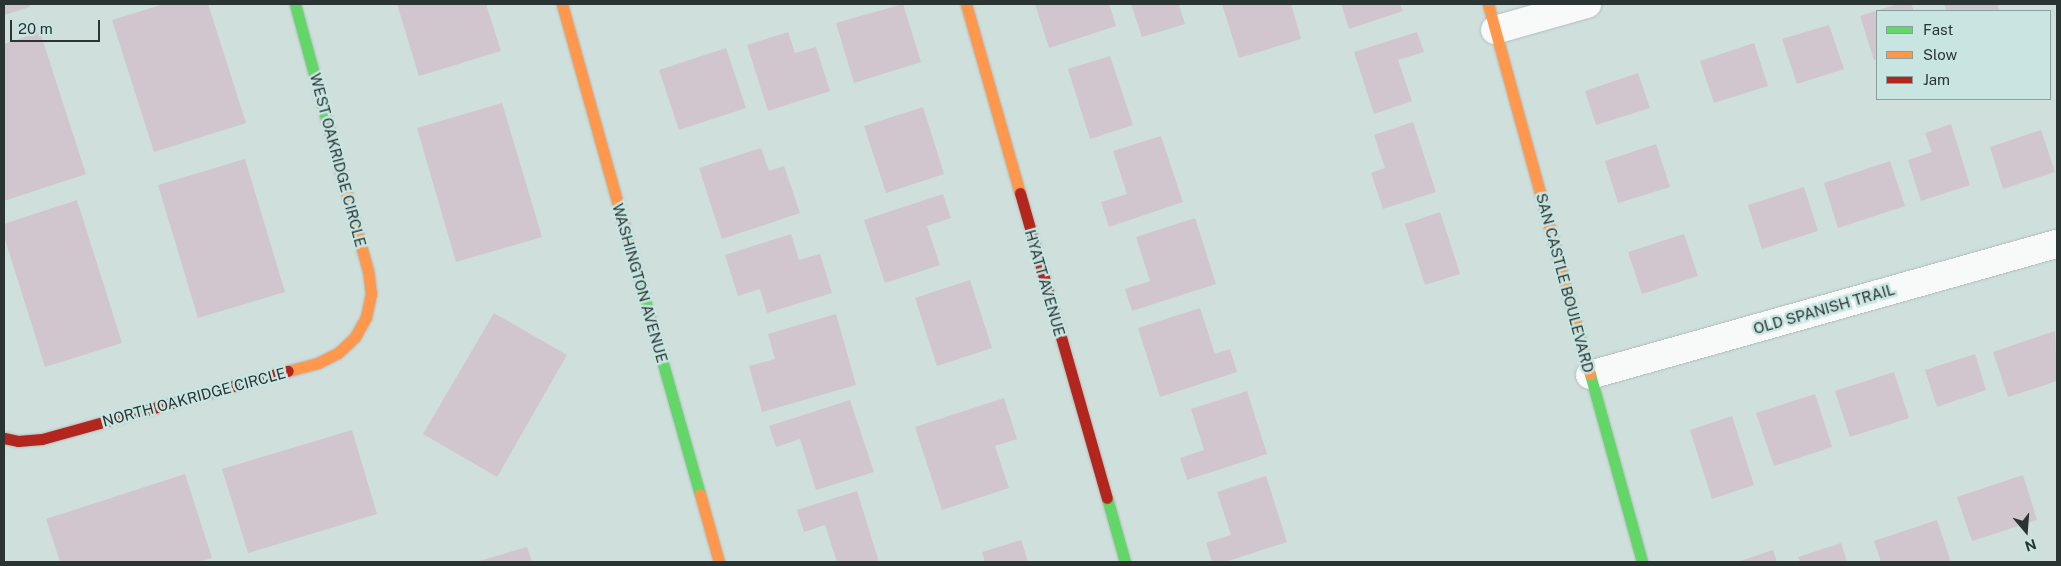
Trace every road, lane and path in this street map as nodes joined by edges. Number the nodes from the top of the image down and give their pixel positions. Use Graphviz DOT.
graph roads {
  1 [pos="295,4"];
  2 [pos="966,4"];
  3 [pos="1488,4"];
  4 [pos="1587,4"];
  5 [pos="567,5"];
  6 [pos="1495,30"];
  7 [pos="2057,244"];
  8 [pos="366,317"];
  9 [pos="1590,375"];
  10 [pos="4,438"];
  11 [pos="719,562"];
  12 [pos="1125,562"];
  13 [pos="1642,562"];
  1 -- 8 [label="street, WEST OAKRIDGE CIRCLE"];
  2 -- 12 [label="street, HYATT AVENUE"];
  3 -- 6 [label="street, SAN CASTLE BOULEVARD"];
  4 -- 6 [label="street"];
  5 -- 11 [label="street, WASHINGTON AVENUE"];
  6 -- 9 [label="street, SAN CASTLE BOULEVARD"];
  7 -- 9 [label="street, OLD SPANISH TRAIL"];
  8 -- 10 [label="street, NORTH OAKRIDGE CIRCLE"];
  9 -- 13 [label="street, SAN CASTLE BOULEVARD"];
}
